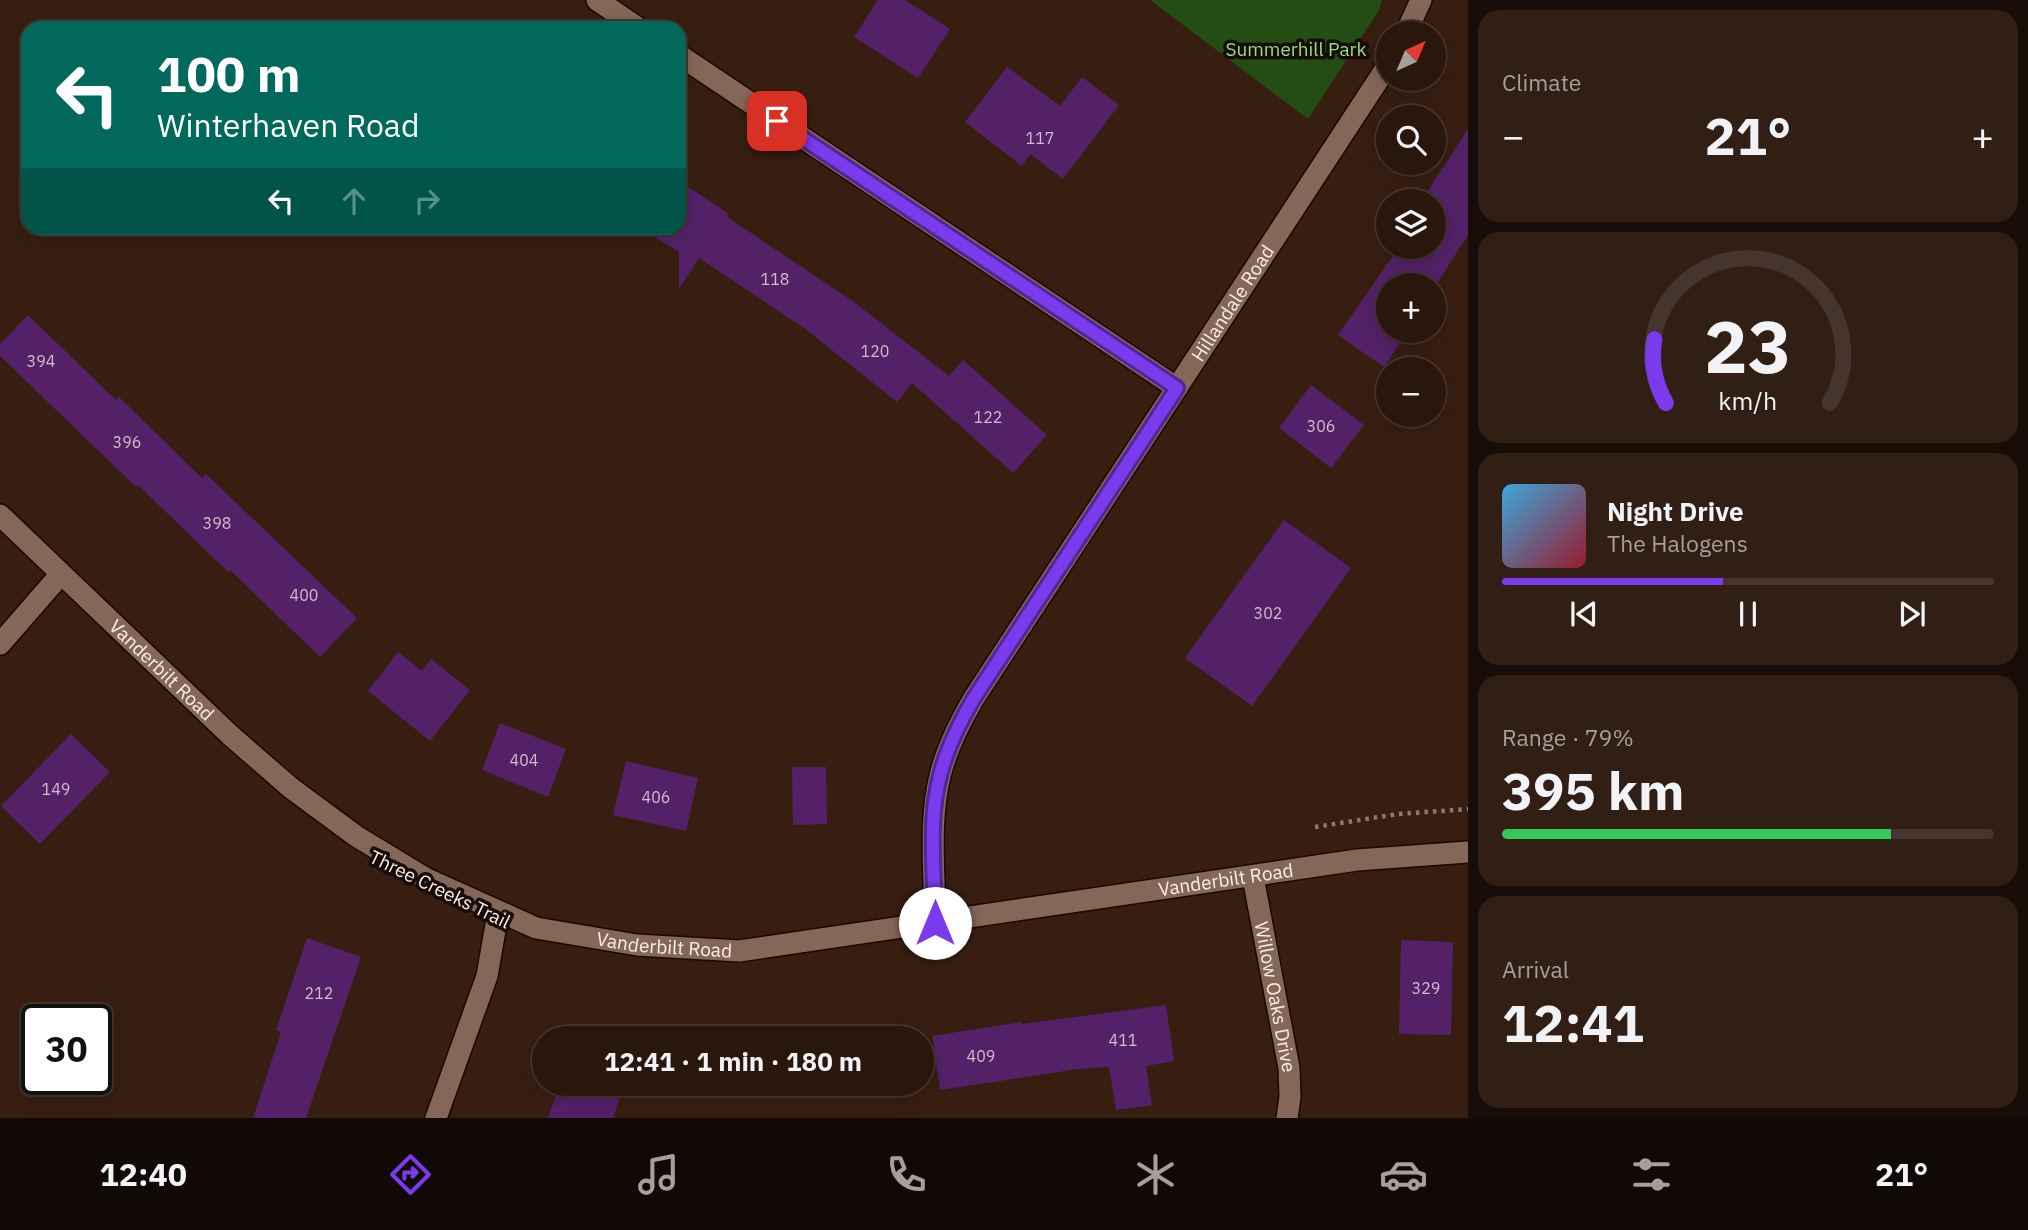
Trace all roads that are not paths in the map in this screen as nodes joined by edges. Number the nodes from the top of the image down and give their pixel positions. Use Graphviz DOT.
graph roads {
  1 [pos="597,0"];
  2 [pos="1421,0"];
  3 [pos="628,21"];
  4 [pos="1411,21"];
  5 [pos="686,60"];
  6 [pos="1376,83"];
  7 [pos="1177,388"];
  8 [pos="0,515"];
  9 [pos="61,575"];
  10 [pos="0,644"];
  11 [pos="1468,852"];
  12 [pos="1253,877"];
  13 [pos="498,913"];
  14 [pos="935,923"];
  15 [pos="436,1118"];
  16 [pos="1287,1118"];
  1 -- 3 [label="street"];
  2 -- 4 [label="street"];
  5 -- 7 [label="street"];
  6 -- 7 [label="street, Hillandale Road"];
  7 -- 14 [label="street, Hillandale Road"];
  8 -- 9 [label="street, Vanderbilt Road"];
  9 -- 10 [label="street"];
  9 -- 13 [label="street, Vanderbilt Road"];
  11 -- 12 [label="street, Vanderbilt Road"];
  12 -- 14 [label="street, Vanderbilt Road"];
  12 -- 16 [label="street, Willow Oaks Drive"];
  13 -- 14 [label="street, Vanderbilt Road"];
  13 -- 15 [label="street"];
}
